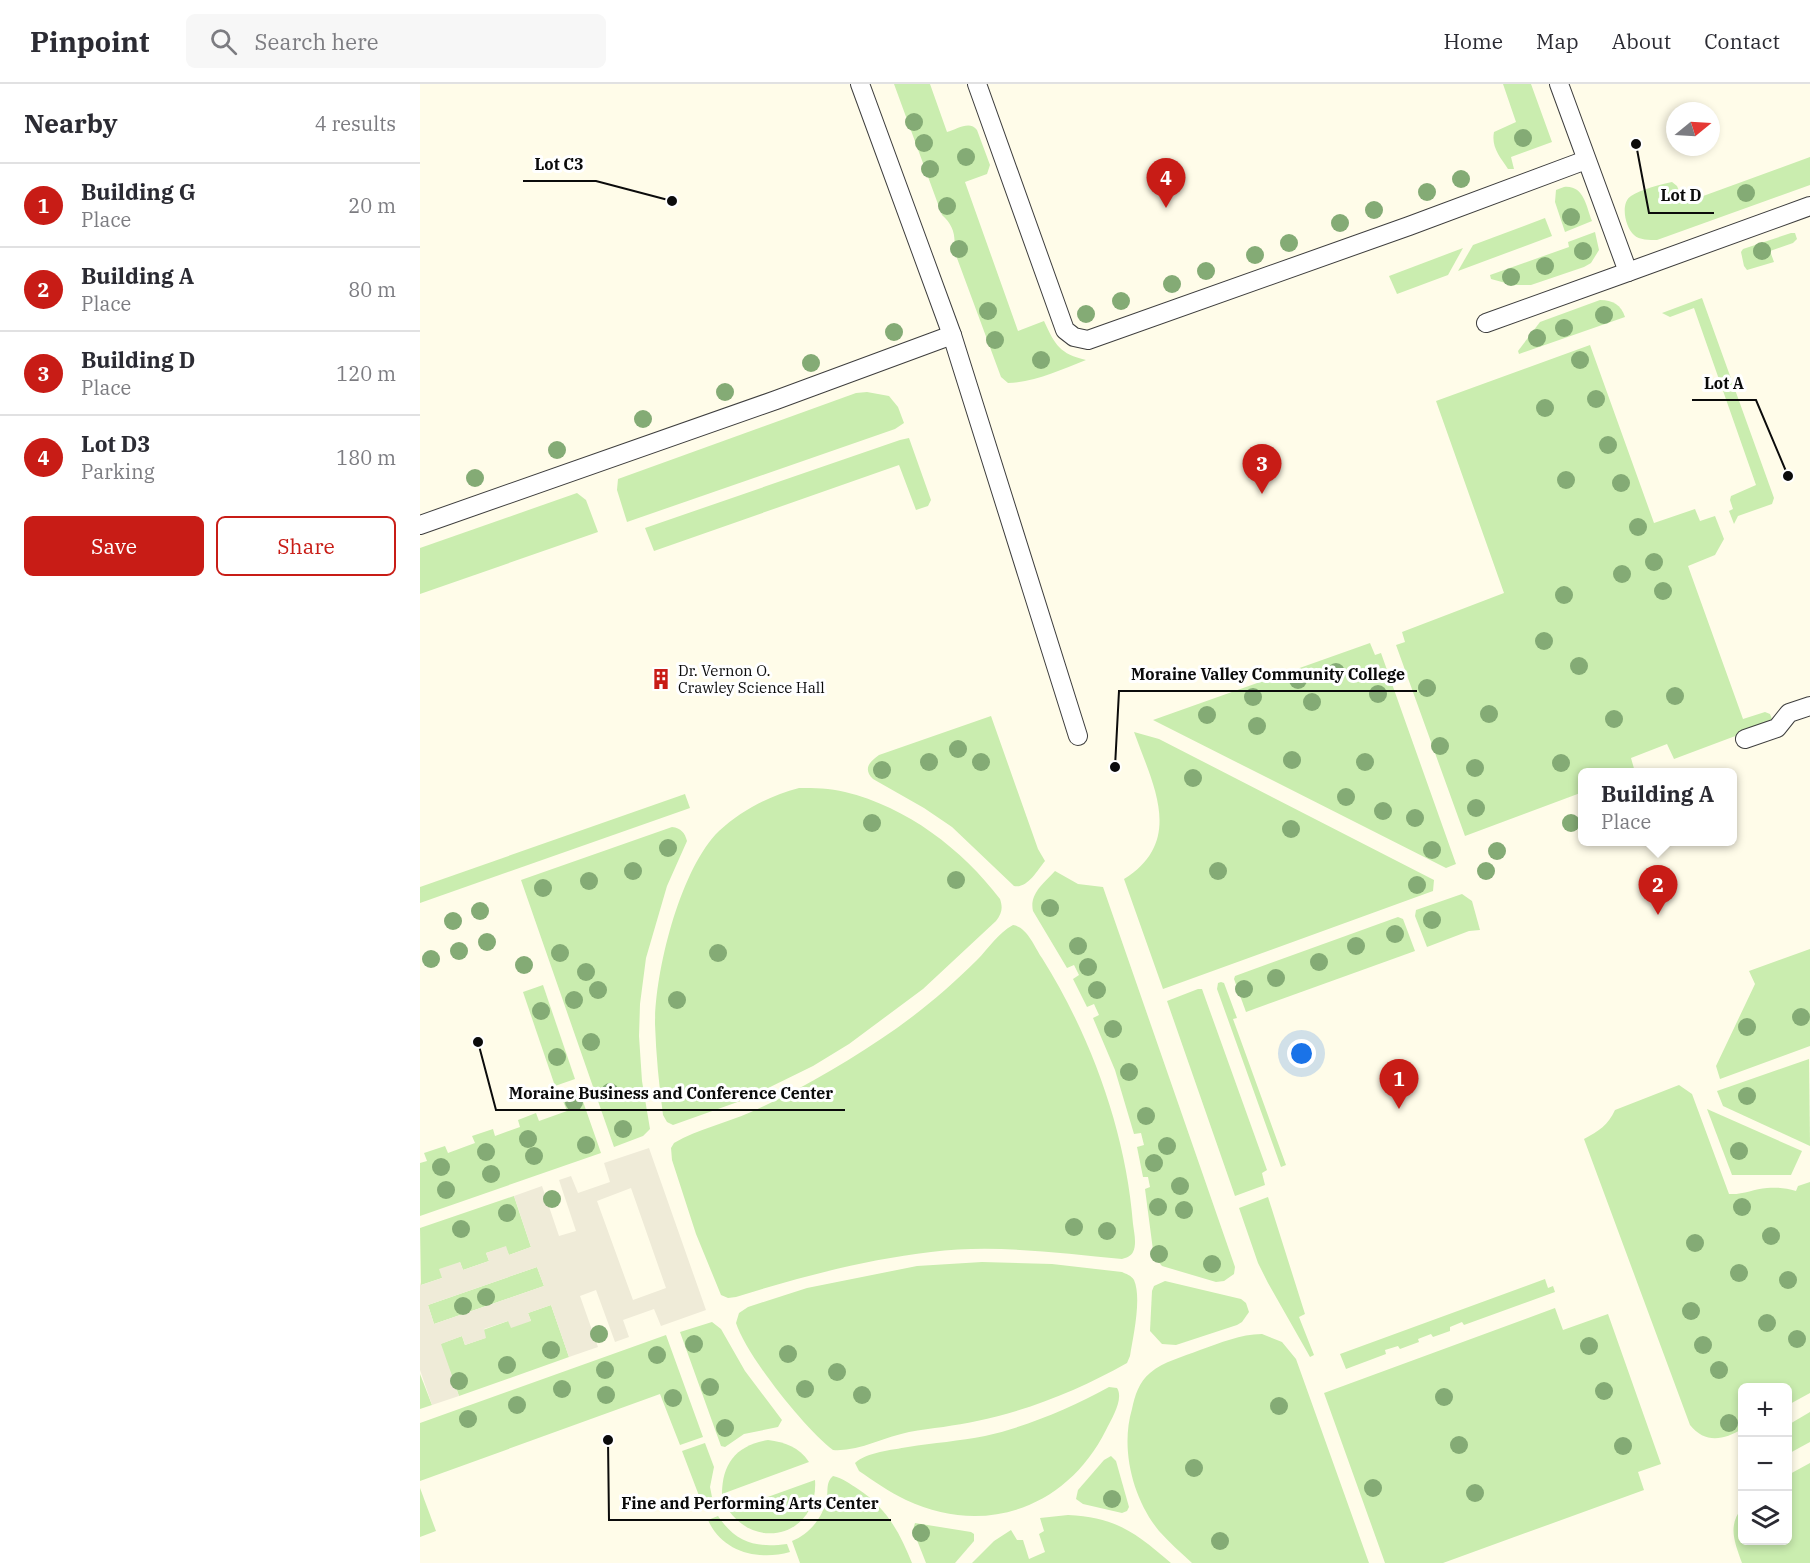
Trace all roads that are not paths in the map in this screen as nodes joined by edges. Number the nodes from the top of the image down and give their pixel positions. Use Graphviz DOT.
graph roads {
  1 [pos="860,84"];
  2 [pos="977,84"];
  3 [pos="1559,84"];
  4 [pos="1586,160"];
  5 [pos="1810,206"];
  6 [pos="1629,272"];
  7 [pos="1486,323"];
  8 [pos="952,335"];
  9 [pos="420,525"];
  10 [pos="1810,706"];
  11 [pos="1078,736"];
  12 [pos="1745,739"];
  1 -- 8 [label="lane"];
  2 -- 4 [label="lane"];
  3 -- 4 [label="lane"];
  4 -- 6 [label="lane"];
  5 -- 6 [label="lane"];
  6 -- 7 [label="lane"];
  8 -- 9 [label="lane"];
  8 -- 11 [label="lane"];
  10 -- 12 [label="lane"];
}
